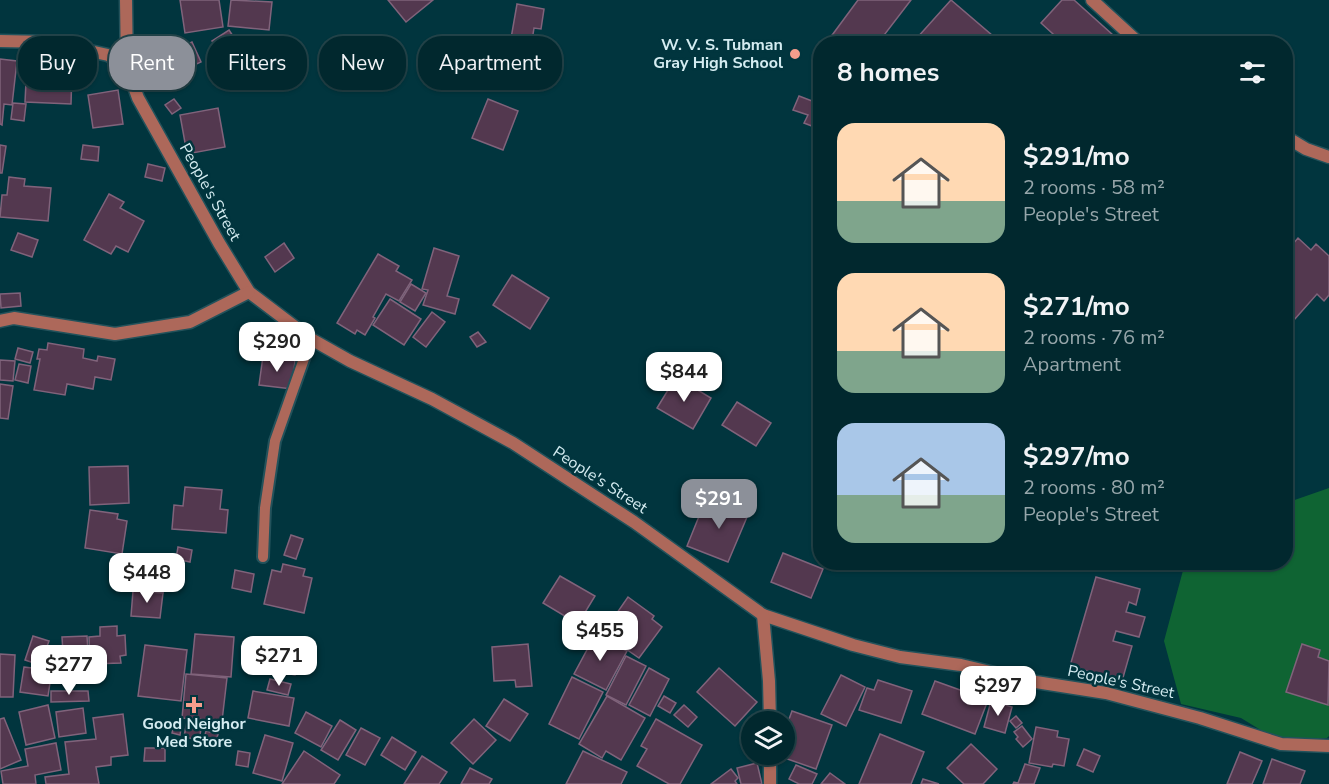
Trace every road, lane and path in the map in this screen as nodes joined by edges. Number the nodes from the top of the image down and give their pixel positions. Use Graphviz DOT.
graph roads {
  1 [pos="126,0"];
  2 [pos="1092,0"];
  3 [pos="127,36"];
  4 [pos="1131,36"];
  5 [pos="0,41"];
  6 [pos="109,56"];
  7 [pos="135,90"];
  8 [pos="1293,141"];
  9 [pos="1329,157"];
  10 [pos="249,292"];
  11 [pos="0,321"];
  12 [pos="311,339"];
  13 [pos="263,557"];
  14 [pos="763,615"];
  15 [pos="770,711"];
  16 [pos="1329,746"];
  17 [pos="770,765"];
  18 [pos="770,784"];
  1 -- 3 [label="street, People's Street"];
  2 -- 4 [label="street"];
  5 -- 6 [label="street"];
  7 -- 10 [label="street, People's Street"];
  8 -- 9 [label="street"];
  10 -- 11 [label="street"];
  10 -- 12 [label="street, People's Street"];
  12 -- 13 [label="lane"];
  12 -- 14 [label="street, People's Street"];
  14 -- 15 [label="street"];
  14 -- 16 [label="street, People's Street"];
  17 -- 18 [label="street"];
}
